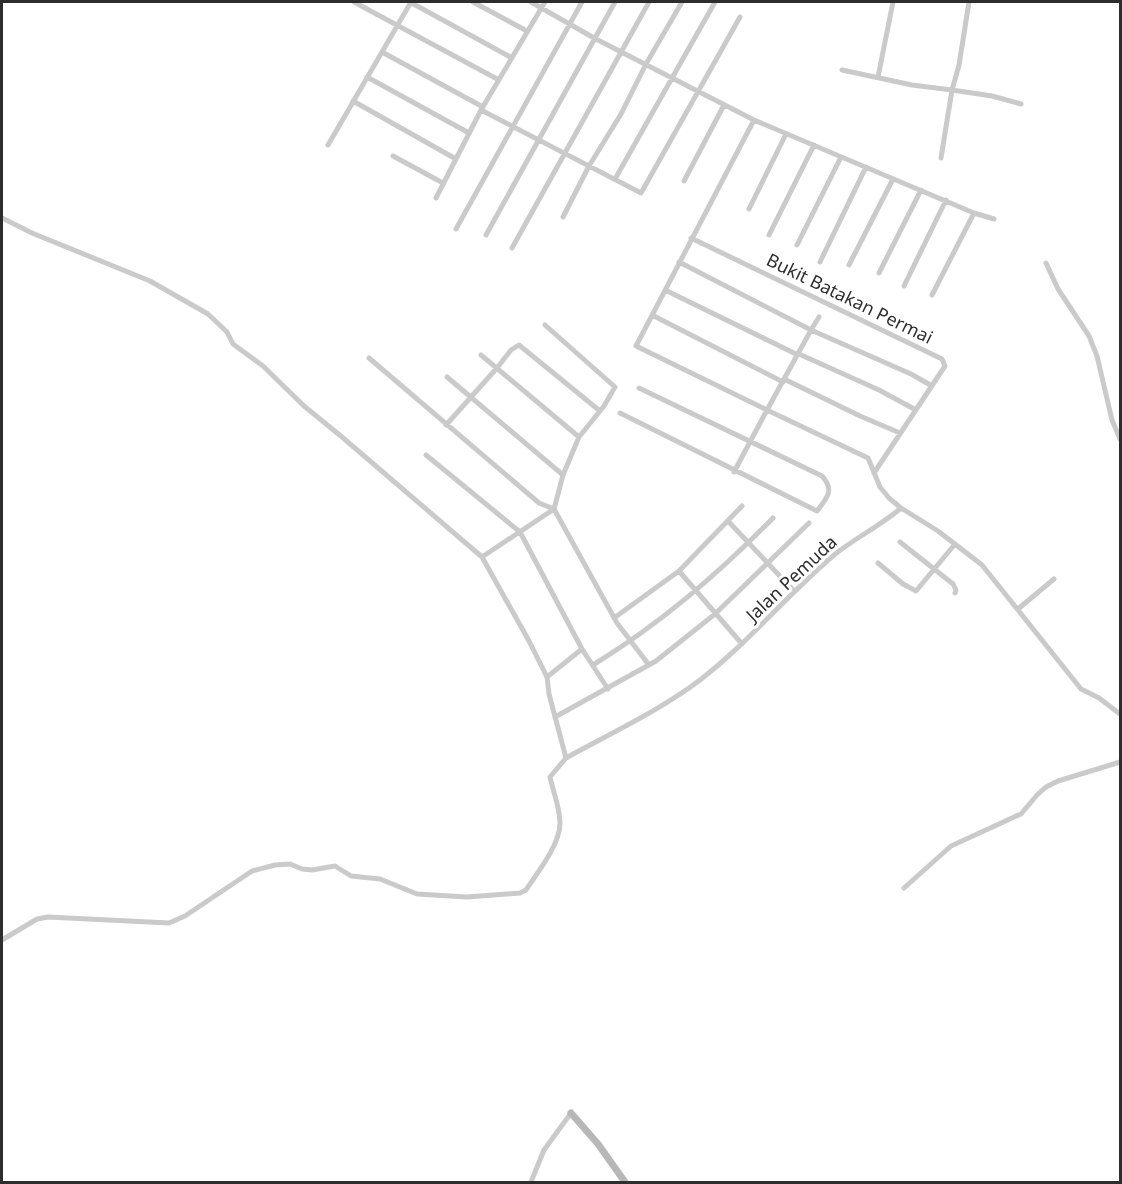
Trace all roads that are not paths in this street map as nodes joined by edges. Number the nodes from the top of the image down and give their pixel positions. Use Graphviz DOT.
graph roads {
  1 [pos="354,2"];
  2 [pos="411,2"];
  3 [pos="473,2"];
  4 [pos="531,2"];
  5 [pos="582,2"];
  6 [pos="615,2"];
  7 [pos="649,2"];
  8 [pos="682,2"];
  9 [pos="715,2"];
  10 [pos="893,2"];
  11 [pos="969,2"];
  12 [pos="543,4"];
  13 [pos="740,17"];
  14 [pos="569,24"];
  15 [pos="397,26"];
  16 [pos="527,31"];
  17 [pos="594,38"];
  18 [pos="621,51"];
  19 [pos="382,52"];
  20 [pos="512,58"];
  21 [pos="646,64"];
  22 [pos="842,70"];
  23 [pos="367,77"];
  24 [pos="672,77"];
  25 [pos="878,77"];
  26 [pos="499,80"];
  27 [pos="952,90"];
  28 [pos="698,91"];
  29 [pos="353,101"];
  30 [pos="1021,104"];
  31 [pos="724,105"];
  32 [pos="482,109"];
  33 [pos="754,120"];
  34 [pos="513,125"];
  35 [pos="469,133"];
  36 [pos="786,134"];
  37 [pos="539,139"];
  38 [pos="328,145"];
  39 [pos="814,145"];
  40 [pos="564,153"];
  41 [pos="393,156"];
  42 [pos="841,157"];
  43 [pos="941,158"];
  44 [pos="456,159"];
  45 [pos="590,166"];
  46 [pos="866,167"];
  47 [pos="615,179"];
  48 [pos="893,179"];
  49 [pos="684,181"];
  50 [pos="443,183"];
  51 [pos="921,190"];
  52 [pos="436,198"];
  53 [pos="946,200"];
  54 [pos="749,209"];
  55 [pos="974,213"];
  56 [pos="563,217"];
  57 [pos="2,218"];
  58 [pos="994,219"];
  59 [pos="456,229"];
  60 [pos="769,234"];
  61 [pos="486,235"];
  62 [pos="691,238"];
  63 [pos="797,246"];
  64 [pos="512,248"];
  65 [pos="679,262"];
  66 [pos="820,262"];
  67 [pos="1046,263"];
  68 [pos="849,265"];
  69 [pos="879,273"];
  70 [pos="904,286"];
  71 [pos="664,290"];
  72 [pos="932,296"];
  73 [pos="652,315"];
  74 [pos="819,317"];
  75 [pos="545,326"];
  76 [pos="811,330"];
  77 [pos="481,355"];
  78 [pos="798,355"];
  79 [pos="369,358"];
  80 [pos="497,368"];
  81 [pos="447,377"];
  82 [pos="783,381"];
  83 [pos="932,386"];
  84 [pos="639,388"];
  85 [pos="471,398"];
  86 [pos="767,410"];
  87 [pos="916,410"];
  88 [pos="600,411"];
  89 [pos="620,413"];
  90 [pos="1120,416"];
  91 [pos="1112,420"];
  92 [pos="446,425"];
  93 [pos="900,433"];
  94 [pos="579,437"];
  95 [pos="1120,439"];
  96 [pos="750,442"];
  97 [pos="426,455"];
  98 [pos="734,472"];
  99 [pos="874,473"];
  100 [pos="563,476"];
  101 [pos="742,506"];
  102 [pos="901,508"];
  103 [pos="554,509"];
  104 [pos="773,518"];
  105 [pos="728,521"];
  106 [pos="808,523"];
  107 [pos="520,532"];
  108 [pos="900,542"];
  109 [pos="748,543"];
  110 [pos="955,544"];
  111 [pos="482,557"];
  112 [pos="878,562"];
  113 [pos="767,564"];
  114 [pos="935,568"];
  115 [pos="678,571"];
  116 [pos="1054,579"];
  117 [pos="794,591"];
  118 [pos="696,592"];
  119 [pos="955,592"];
  120 [pos="1018,609"];
  121 [pos="715,614"];
  122 [pos="614,618"];
  123 [pos="631,642"];
  124 [pos="742,644"];
  125 [pos="582,649"];
  126 [pos="593,665"];
  127 [pos="649,665"];
  128 [pos="547,677"];
  129 [pos="608,689"];
  130 [pos="1120,714"];
  131 [pos="555,717"];
  132 [pos="566,758"];
  133 [pos="1120,762"];
  134 [pos="904,888"];
  135 [pos="2,940"];
  136 [pos="571,1113"];
  137 [pos="531,1182"];
  138 [pos="625,1182"];
  1 -- 15 [label="street"];
  2 -- 15 [label="street"];
  2 -- 20 [label="street"];
  3 -- 16 [label="street"];
  4 -- 12 [label="street"];
  5 -- 14 [label="street"];
  6 -- 17 [label="street"];
  7 -- 18 [label="street"];
  8 -- 21 [label="street"];
  9 -- 24 [label="street"];
  10 -- 25 [label="street"];
  11 -- 27 [label="street"];
  12 -- 14 [label="street"];
  12 -- 16 [label="street"];
  13 -- 28 [label="street"];
  14 -- 17 [label="street"];
  14 -- 34 [label="street"];
  15 -- 19 [label="street"];
  15 -- 26 [label="street"];
  16 -- 20 [label="street"];
  17 -- 18 [label="street"];
  17 -- 37 [label="street"];
  18 -- 21 [label="street"];
  18 -- 40 [label="street"];
  19 -- 23 [label="street"];
  19 -- 32 [label="street"];
  20 -- 26 [label="street"];
  21 -- 24 [label="street"];
  21 -- 45 [label="street"];
  22 -- 25 [label="street"];
  23 -- 29 [label="street"];
  23 -- 35 [label="street"];
  24 -- 28 [label="street"];
  24 -- 47 [label="street"];
  25 -- 27 [label="street"];
  26 -- 32 [label="street"];
  27 -- 30 [label="street"];
  27 -- 43 [label="street"];
  28 -- 31 [label="street"];
  28 -- 47 [label="street"];
  29 -- 38 [label="street"];
  29 -- 44 [label="street"];
  31 -- 33 [label="street"];
  31 -- 49 [label="street"];
  32 -- 34 [label="street"];
  32 -- 35 [label="street"];
  33 -- 36 [label="street"];
  33 -- 62 [label="street"];
  34 -- 37 [label="street"];
  34 -- 59 [label="street"];
  35 -- 44 [label="street"];
  36 -- 39 [label="street"];
  36 -- 54 [label="street"];
  37 -- 40 [label="street"];
  37 -- 61 [label="street"];
  39 -- 42 [label="street"];
  39 -- 60 [label="street"];
  40 -- 45 [label="street"];
  40 -- 64 [label="street"];
  41 -- 50 [label="street"];
  42 -- 46 [label="street"];
  42 -- 63 [label="street"];
  44 -- 50 [label="street"];
  45 -- 47 [label="street"];
  45 -- 56 [label="street"];
  46 -- 48 [label="street"];
  46 -- 66 [label="street"];
  48 -- 51 [label="street"];
  48 -- 68 [label="street"];
  50 -- 52 [label="street"];
  51 -- 53 [label="street"];
  51 -- 69 [label="street"];
  53 -- 55 [label="street"];
  53 -- 70 [label="street"];
  55 -- 58 [label="street"];
  55 -- 72 [label="street"];
  57 -- 111 [label="street"];
  62 -- 65 [label="street"];
  62 -- 83 [label="street, Bukit Batakan Permai"];
  65 -- 71 [label="street"];
  65 -- 76 [label="street"];
  67 -- 91 [label="street"];
  71 -- 73 [label="street"];
  71 -- 78 [label="street"];
  73 -- 82 [label="street"];
  73 -- 86 [label="street"];
  74 -- 76 [label="street"];
  75 -- 88 [label="street"];
  76 -- 78 [label="street"];
  76 -- 83 [label="street"];
  77 -- 80 [label="street"];
  78 -- 82 [label="street"];
  78 -- 87 [label="street"];
  79 -- 92 [label="street"];
  80 -- 85 [label="street"];
  80 -- 88 [label="street"];
  80 -- 94 [label="street"];
  81 -- 85 [label="street"];
  82 -- 86 [label="street"];
  82 -- 93 [label="street"];
  83 -- 87 [label="street, Bukit Batakan Permai"];
  84 -- 96 [label="street"];
  85 -- 92 [label="street"];
  85 -- 100 [label="street"];
  86 -- 96 [label="street"];
  86 -- 99 [label="street"];
  87 -- 93 [label="street, Bukit Batakan Permai"];
  88 -- 94 [label="street"];
  89 -- 98 [label="street"];
  90 -- 91 [label="street"];
  91 -- 95 [label="street"];
  92 -- 103 [label="street"];
  93 -- 99 [label="street, Bukit Batakan Permai"];
  94 -- 100 [label="street"];
  96 -- 98 [label="street"];
  96 -- 98 [label="street"];
  97 -- 107 [label="street"];
  99 -- 102 [label="street"];
  100 -- 103 [label="street"];
  101 -- 105 [label="street"];
  102 -- 110 [label="street"];
  102 -- 117 [label="street, Jalan Pemuda"];
  103 -- 107 [label="street"];
  103 -- 122 [label="street"];
  104 -- 109 [label="street"];
  105 -- 109 [label="street"];
  105 -- 115 [label="street"];
  106 -- 113 [label="street"];
  107 -- 111 [label="street"];
  107 -- 125 [label="street"];
  108 -- 114 [label="street"];
  109 -- 113 [label="street"];
  109 -- 118 [label="street"];
  110 -- 114 [label="street"];
  110 -- 120 [label="street"];
  111 -- 128 [label="street"];
  112 -- 114 [label="street"];
  113 -- 117 [label="street"];
  113 -- 121 [label="street"];
  114 -- 119 [label="street"];
  115 -- 118 [label="street"];
  115 -- 122 [label="street"];
  116 -- 120 [label="street"];
  117 -- 124 [label="street, Jalan Pemuda"];
  118 -- 121 [label="street"];
  118 -- 123 [label="street"];
  120 -- 130 [label="street"];
  121 -- 124 [label="street"];
  121 -- 127 [label="street"];
  122 -- 123 [label="street"];
  123 -- 126 [label="street"];
  123 -- 127 [label="street"];
  124 -- 132 [label="street, Jalan Pemuda"];
  125 -- 126 [label="street"];
  125 -- 128 [label="street"];
  126 -- 129 [label="street"];
  127 -- 129 [label="street"];
  128 -- 131 [label="street"];
  129 -- 131 [label="street"];
  131 -- 132 [label="street"];
  132 -- 135 [label="street"];
  133 -- 134 [label="street"];
  136 -- 137 [label="street"];
  136 -- 138 [label="street"];
}
